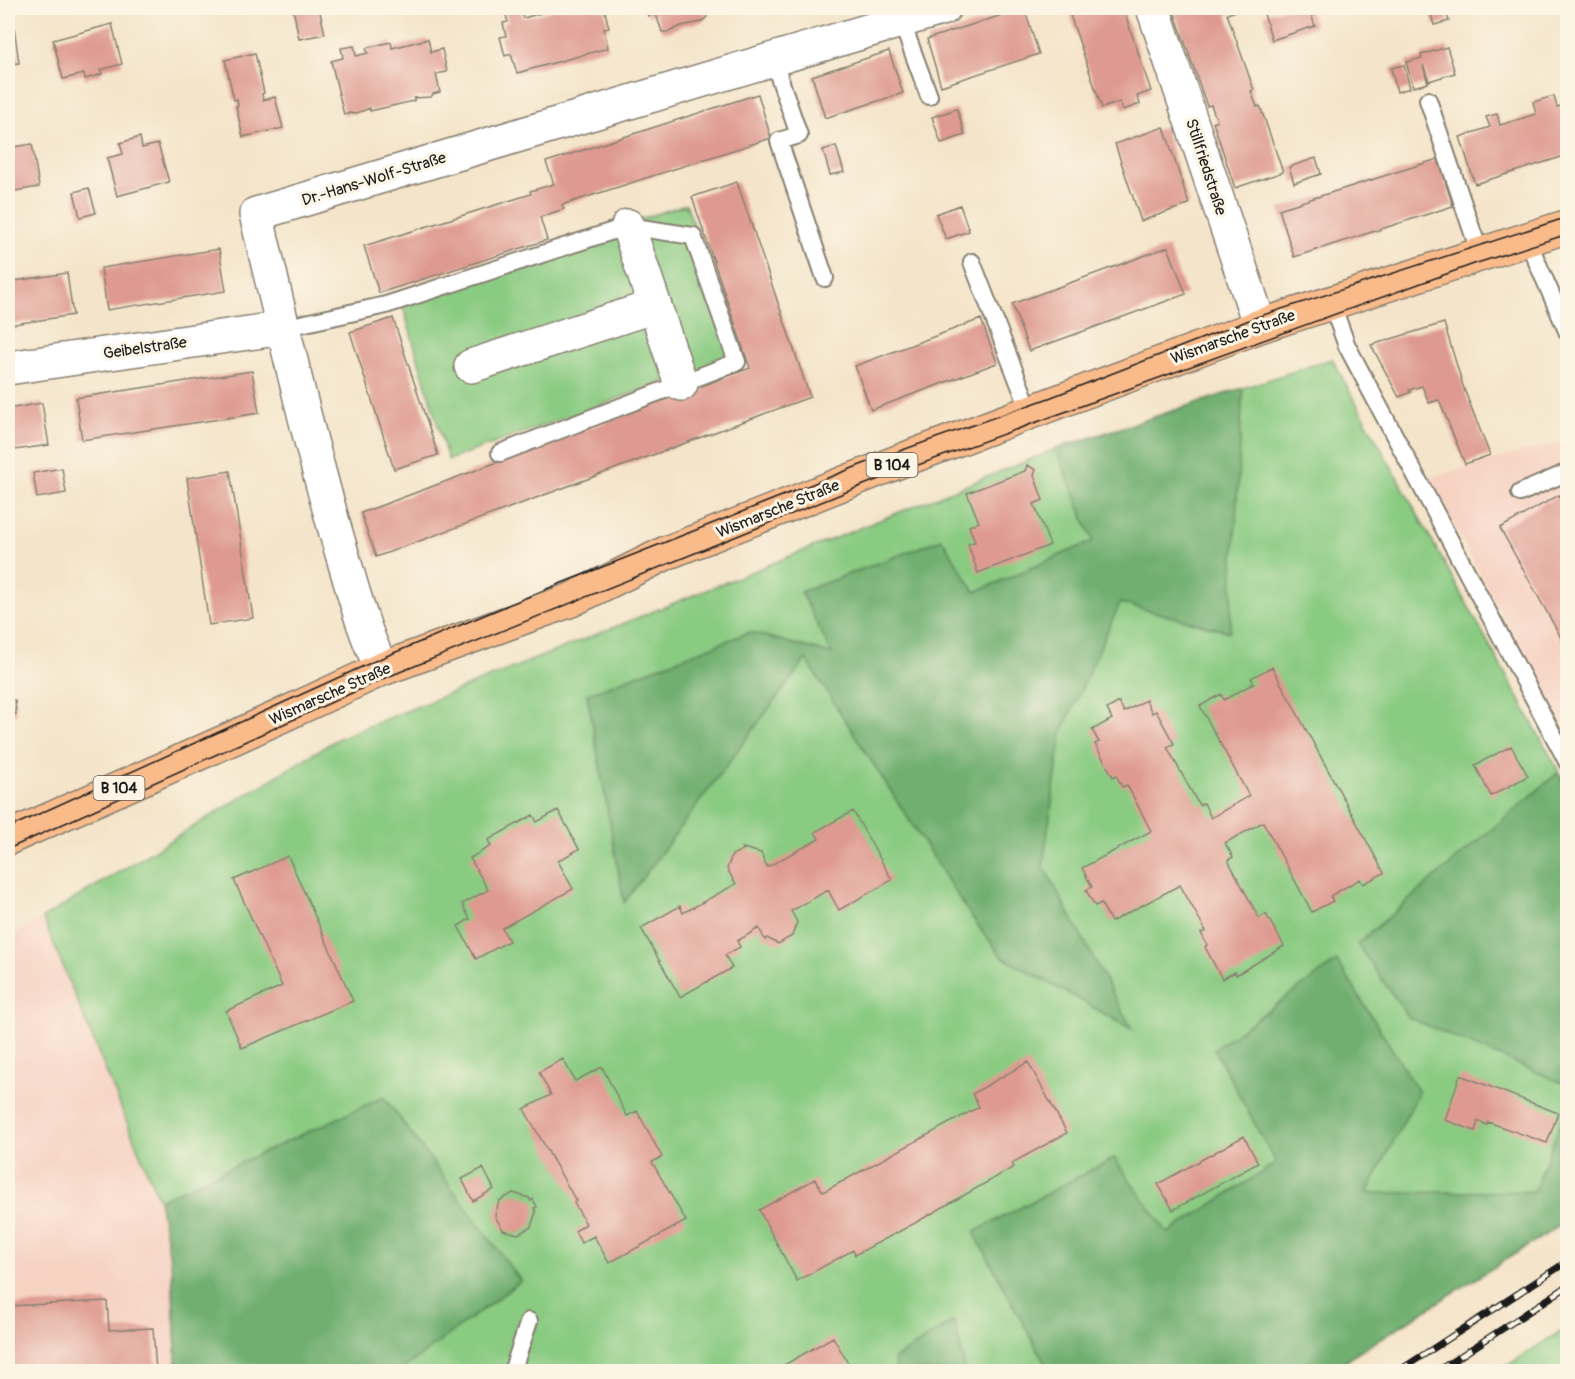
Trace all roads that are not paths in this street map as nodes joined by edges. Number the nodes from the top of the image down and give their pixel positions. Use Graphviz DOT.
graph roads {
  1 [pos="944,8"];
  2 [pos="1153,8"];
  3 [pos="901,21"];
  4 [pos="773,59"];
  5 [pos="929,96"];
  6 [pos="1428,100"];
  7 [pos="628,226"];
  8 [pos="1568,226"];
  9 [pos="1527,239"];
  10 [pos="1480,254"];
  11 [pos="972,262"];
  12 [pos="825,278"];
  13 [pos="1331,302"];
  14 [pos="655,306"];
  15 [pos="1260,326"];
  16 [pos="283,328"];
  17 [pos="1568,333"];
  18 [pos="471,366"];
  19 [pos="8,368"];
  20 [pos="681,384"];
  21 [pos="1030,414"];
  22 [pos="500,453"];
  23 [pos="1568,472"];
  24 [pos="1520,493"];
  25 [pos="382,669"];
  26 [pos="1568,763"];
  27 [pos="8,838"];
  28 [pos="530,1321"];
  29 [pos="512,1371"];
  1 -- 3 [label="street, Dr.-Hans-Wolf-Straße"];
  2 -- 15 [label="street, Stillfriedstraße"];
  3 -- 4 [label="street, Dr.-Hans-Wolf-Straße"];
  3 -- 5 [label="lane"];
  4 -- 12 [label="lane"];
  4 -- 16 [label="street, Dr.-Hans-Wolf-Straße"];
  6 -- 10 [label="lane"];
  7 -- 14 [label="street"];
  7 -- 16 [label="lane"];
  7 -- 20 [label="lane"];
  8 -- 9 [label="main road, Wismarsche Straße / B 104"];
  9 -- 10 [label="main road, Wismarsche Straße / B 104"];
  9 -- 17 [label="lane"];
  10 -- 13 [label="main road, Wismarsche Straße / B 104"];
  11 -- 21 [label="lane"];
  13 -- 15 [label="main road, Wismarsche Straße / B 104"];
  13 -- 26 [label="lane"];
  14 -- 18 [label="street"];
  14 -- 20 [label="street"];
  15 -- 21 [label="main road, Wismarsche Straße / B 104"];
  16 -- 19 [label="street, Geibelstraße"];
  16 -- 25 [label="street, Dr.-Hans-Wolf-Straße"];
  20 -- 22 [label="lane"];
  21 -- 25 [label="main road, Wismarsche Straße / B 104"];
  23 -- 24 [label="lane"];
  25 -- 27 [label="main road, Wismarsche Straße / B 104"];
  28 -- 29 [label="lane"];
}
